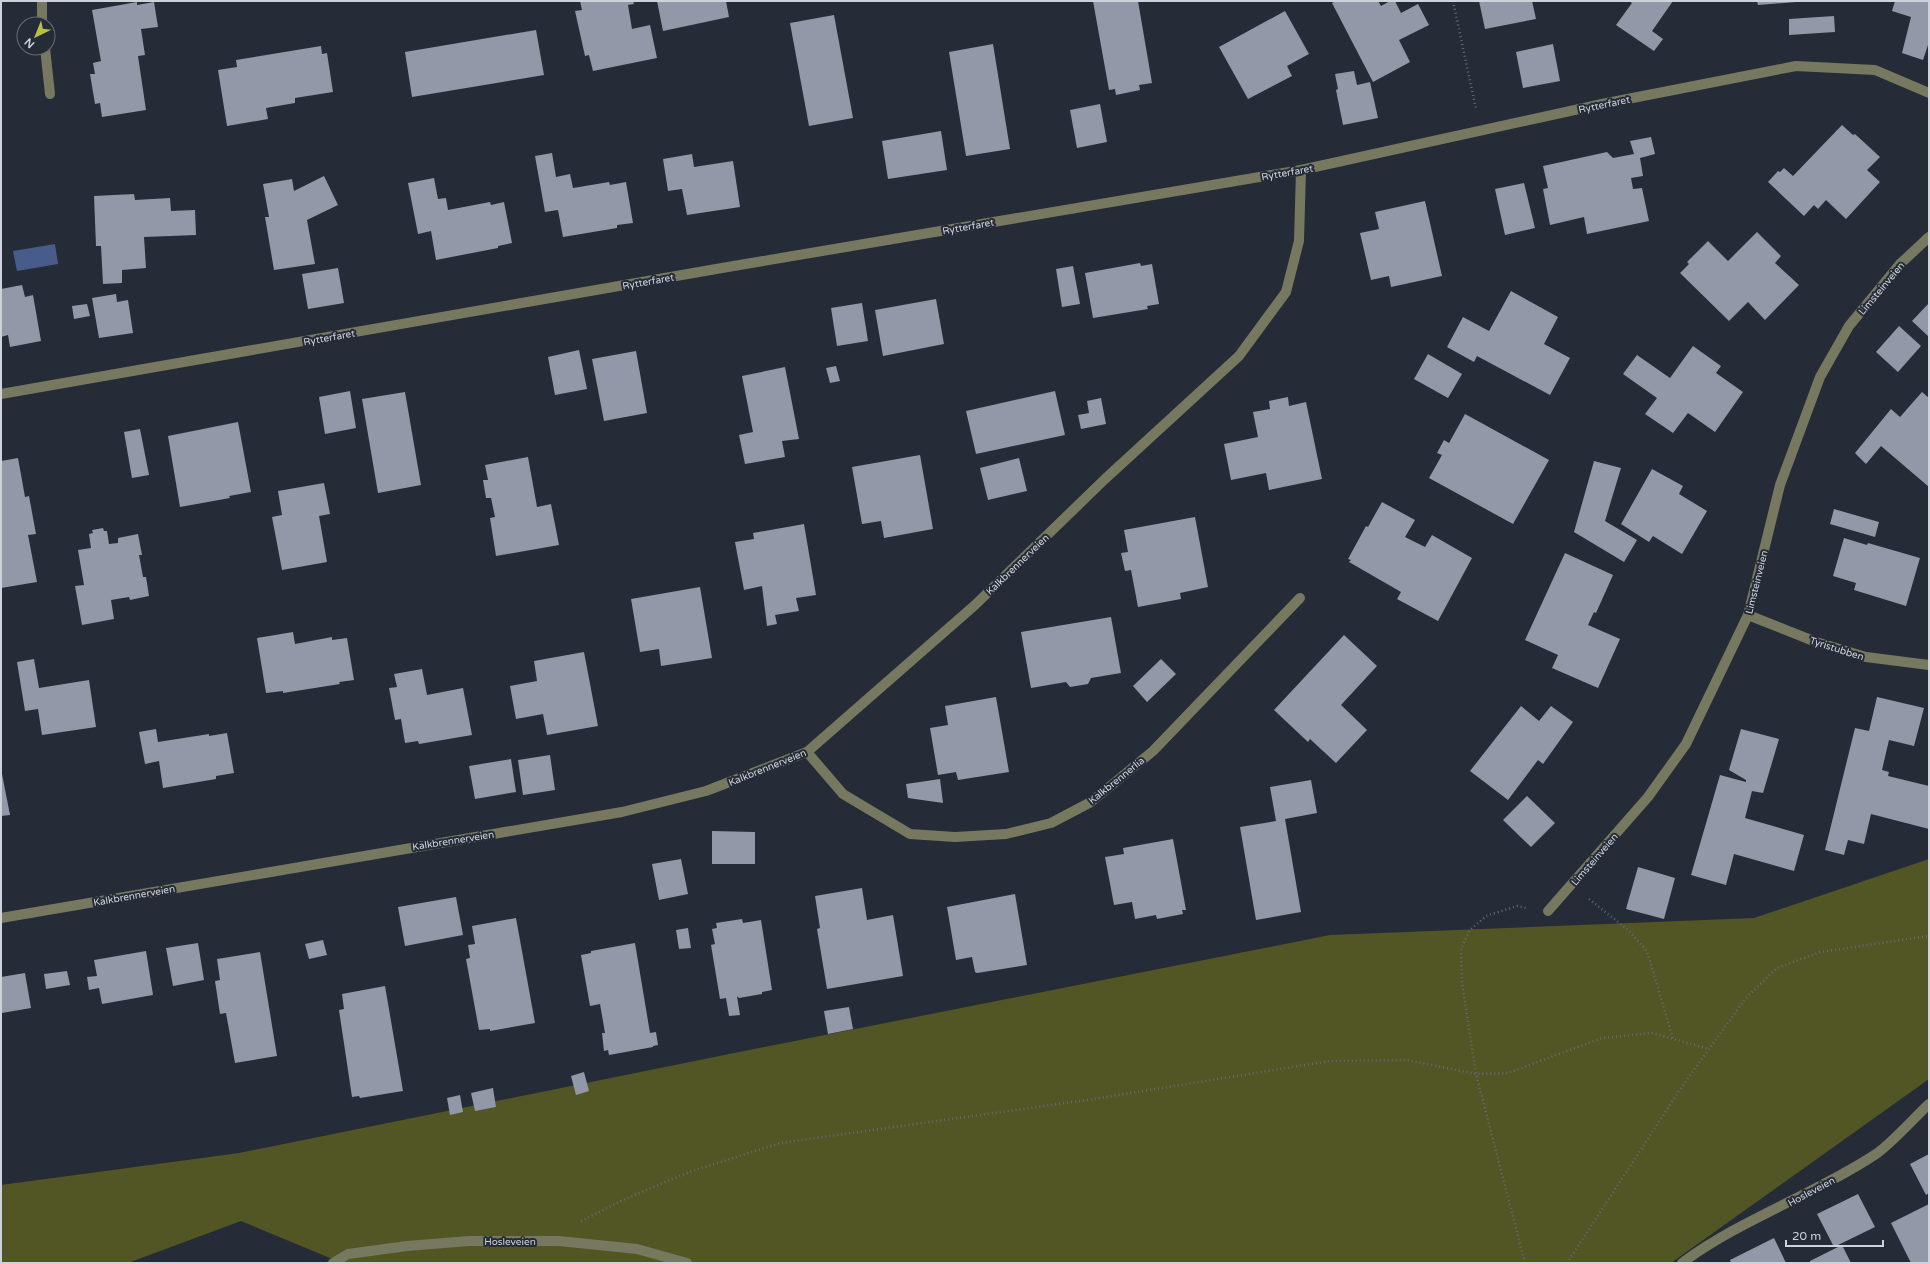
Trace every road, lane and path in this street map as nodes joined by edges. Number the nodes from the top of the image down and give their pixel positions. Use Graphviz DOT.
graph roads {
  1 [pos="42,1"];
  2 [pos="1453,1"];
  3 [pos="42,16"];
  4 [pos="46,56"];
  5 [pos="1929,93"];
  6 [pos="50,94"];
  7 [pos="1481,131"];
  8 [pos="1301,170"];
  9 [pos="1929,237"];
  10 [pos="1,394"];
  11 [pos="1300,598"];
  12 [pos="1748,615"];
  13 [pos="1929,665"];
  14 [pos="807,752"];
  15 [pos="1571,885"];
  16 [pos="1548,911"];
  17 [pos="1,918"];
  18 [pos="1929,936"];
  19 [pos="1674,1039"];
  20 [pos="1709,1049"];
  21 [pos="1476,1074"];
  22 [pos="1929,1104"];
  23 [pos="559,1241"];
  24 [pos="333,1263"];
  25 [pos="687,1263"];
  26 [pos="1525,1263"];
  27 [pos="1566,1263"];
  28 [pos="1682,1263"];
  1 -- 3 [label="street"];
  2 -- 7 [label="path"];
  4 -- 6 [label="street"];
  5 -- 7 [label="street, Rytterfaret"];
  7 -- 8 [label="street, Rytterfaret"];
  8 -- 10 [label="street, Rytterfaret"];
  8 -- 14 [label="street, Kalkbrennerveien"];
  9 -- 12 [label="street, Limsteinveien"];
  11 -- 14 [label="street, Kalkbrennerlia"];
  12 -- 13 [label="street, Tyristubben"];
  12 -- 15 [label="street, Limsteinveien"];
  14 -- 17 [label="street, Kalkbrennerveien"];
  15 -- 16 [label="street, Limsteinveien"];
  15 -- 19 [label="path"];
  16 -- 21 [label="path"];
  18 -- 20 [label="path"];
  19 -- 20 [label="path"];
  19 -- 21 [label="path"];
  20 -- 27 [label="path"];
  21 -- 23 [label="path"];
  21 -- 26 [label="path"];
  22 -- 28 [label="street, Hosleveien"];
  23 -- 24 [label="street, Hosleveien"];
  23 -- 25 [label="street, Hosleveien"];
}
